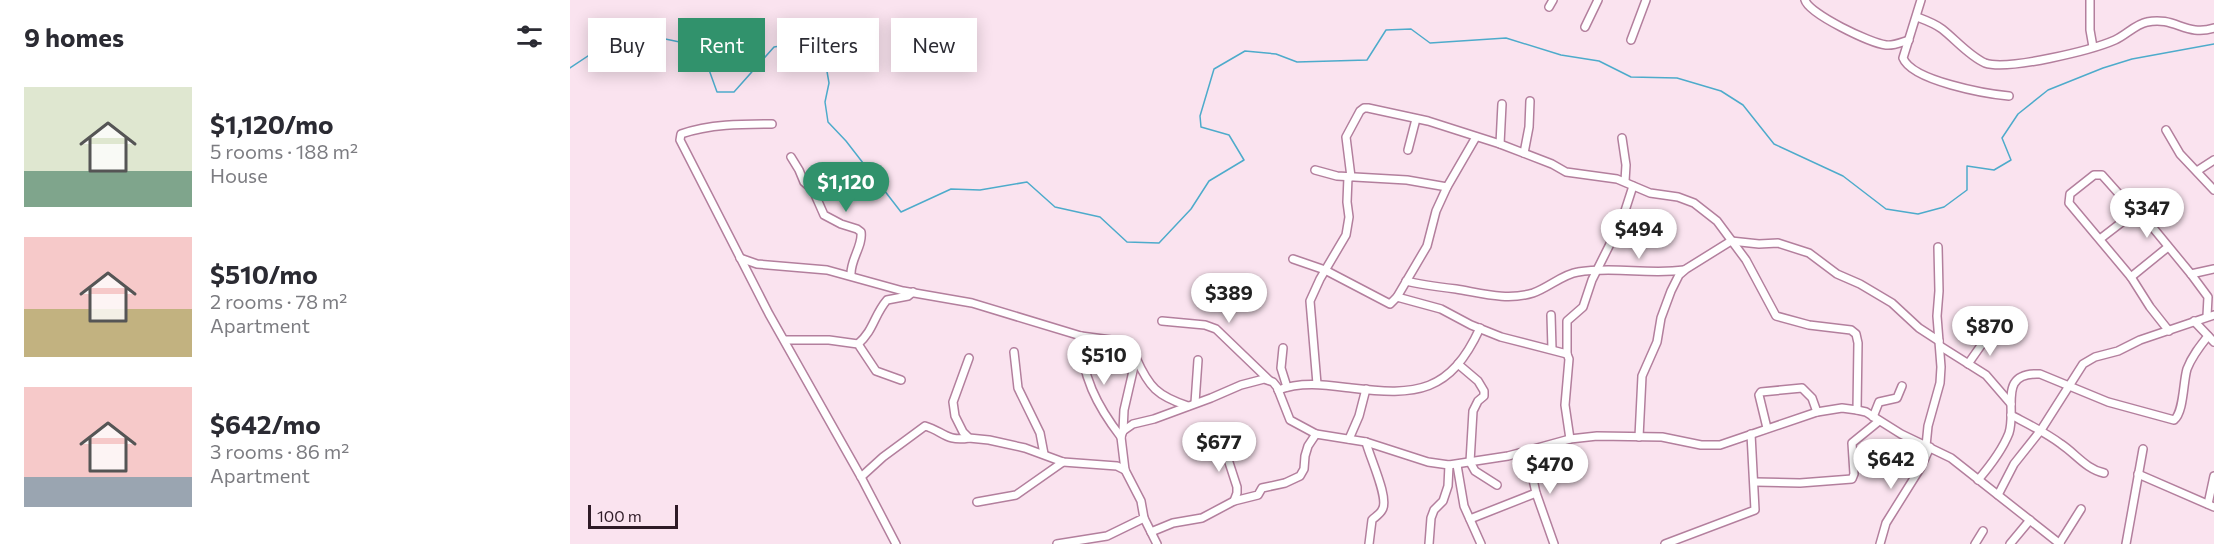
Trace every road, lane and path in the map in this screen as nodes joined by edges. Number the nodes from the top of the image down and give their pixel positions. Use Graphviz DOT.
graph roads {
  1 [pos="1598,0"];
  2 [pos="1646,0"];
  3 [pos="1805,0"];
  4 [pos="1921,0"];
  5 [pos="2090,0"];
  6 [pos="1917,17"];
  7 [pos="1585,27"];
  8 [pos="2214,28"];
  9 [pos="1631,40"];
  10 [pos="1909,40"];
  11 [pos="2093,47"];
  12 [pos="2009,96"];
  13 [pos="1530,101"];
  14 [pos="1502,104"];
  15 [pos="1416,119"];
  16 [pos="772,124"];
  17 [pos="2166,130"];
  18 [pos="1476,137"];
  19 [pos="1622,138"];
  20 [pos="1500,144"];
  21 [pos="1408,150"];
  22 [pos="1524,153"];
  23 [pos="790,157"];
  24 [pos="2214,160"];
  25 [pos="1315,170"];
  26 [pos="2197,171"];
  27 [pos="1350,177"];
  28 [pos="1625,181"];
  29 [pos="1633,186"];
  30 [pos="1447,187"];
  31 [pos="2214,190"];
  32 [pos="2135,212"];
  33 [pos="2100,239"];
  34 [pos="1731,241"];
  35 [pos="1938,247"];
  36 [pos="2168,247"];
  37 [pos="740,258"];
  38 [pos="1293,259"];
  39 [pos="2214,269"];
  40 [pos="1325,270"];
  41 [pos="1684,270"];
  42 [pos="1596,271"];
  43 [pos="2192,274"];
  44 [pos="851,275"];
  45 [pos="2131,277"];
  46 [pos="1406,281"];
  47 [pos="912,292"];
  48 [pos="1397,297"];
  49 [pos="1551,315"];
  50 [pos="2211,315"];
  51 [pos="1162,321"];
  52 [pos="2194,321"];
  53 [pos="1480,328"];
  54 [pos="2169,331"];
  55 [pos="1989,334"];
  56 [pos="1081,336"];
  57 [pos="2208,336"];
  58 [pos="785,340"];
  59 [pos="2214,342"];
  60 [pos="858,344"];
  61 [pos="1939,344"];
  62 [pos="1283,348"];
  63 [pos="1552,349"];
  64 [pos="1014,352"];
  65 [pos="1567,354"];
  66 [pos="969,358"];
  67 [pos="1136,358"];
  68 [pos="1198,360"];
  69 [pos="1458,364"];
  70 [pos="1968,364"];
  71 [pos="901,380"];
  72 [pos="1269,380"];
  73 [pos="1317,384"];
  74 [pos="1902,386"];
  75 [pos="1287,387"];
  76 [pos="2069,387"];
  77 [pos="1366,389"];
  78 [pos="1278,390"];
  79 [pos="2011,404"];
  80 [pos="1192,405"];
  81 [pos="1857,410"];
  82 [pos="1817,412"];
  83 [pos="2011,415"];
  84 [pos="1876,419"];
  85 [pos="1767,428"];
  86 [pos="2041,430"];
  87 [pos="1122,434"];
  88 [pos="1316,434"];
  89 [pos="1751,434"];
  90 [pos="1639,437"];
  91 [pos="969,438"];
  92 [pos="1349,439"];
  93 [pos="1570,439"];
  94 [pos="1366,442"];
  95 [pos="1928,446"];
  96 [pos="1224,447"];
  97 [pos="2143,449"];
  98 [pos="1527,452"];
  99 [pos="1044,454"];
  100 [pos="1063,462"];
  101 [pos="1470,462"];
  102 [pos="1453,465"];
  103 [pos="1125,470"];
  104 [pos="2104,473"];
  105 [pos="2138,474"];
  106 [pos="2214,476"];
  107 [pos="861,477"];
  108 [pos="1978,480"];
  109 [pos="1755,482"];
  110 [pos="1497,485"];
  111 [pos="1536,493"];
  112 [pos="1998,495"];
  113 [pos="1234,501"];
  114 [pos="977,502"];
  115 [pos="2211,506"];
  116 [pos="2081,508"];
  117 [pos="1144,518"];
  118 [pos="1470,519"];
  119 [pos="2030,520"];
  120 [pos="1983,531"];
  121 [pos="1151,532"];
  122 [pos="896,544"];
  123 [pos="1058,544"];
  124 [pos="1157,544"];
  125 [pos="1369,544"];
  126 [pos="1429,544"];
  127 [pos="1481,544"];
  128 [pos="1554,544"];
  129 [pos="1665,544"];
  130 [pos="1880,544"];
  131 [pos="1975,544"];
  132 [pos="2010,544"];
  133 [pos="2059,544"];
  134 [pos="2126,544"];
  1 -- 7 [label="street"];
  2 -- 9 [label="street"];
  3 -- 10 [label="street"];
  4 -- 6 [label="street"];
  5 -- 11 [label="street"];
  6 -- 10 [label="street"];
  6 -- 11 [label="street"];
  8 -- 11 [label="street"];
  10 -- 12 [label="street"];
  13 -- 22 [label="street"];
  14 -- 20 [label="street"];
  15 -- 18 [label="street"];
  15 -- 21 [label="street"];
  15 -- 27 [label="street"];
  16 -- 37 [label="street"];
  17 -- 26 [label="street"];
  18 -- 20 [label="street"];
  18 -- 30 [label="street"];
  19 -- 28 [label="street"];
  20 -- 22 [label="street"];
  22 -- 28 [label="street"];
  23 -- 44 [label="street"];
  24 -- 26 [label="street"];
  25 -- 27 [label="street"];
  26 -- 31 [label="street"];
  27 -- 30 [label="street"];
  27 -- 40 [label="street"];
  28 -- 29 [label="street"];
  29 -- 34 [label="street"];
  29 -- 42 [label="street"];
  30 -- 46 [label="street"];
  32 -- 33 [label="street"];
  32 -- 33 [label="street"];
  32 -- 36 [label="street"];
  33 -- 45 [label="street"];
  34 -- 41 [label="street"];
  34 -- 61 [label="street"];
  34 -- 81 [label="street"];
  35 -- 61 [label="street"];
  36 -- 43 [label="street"];
  36 -- 45 [label="street"];
  37 -- 44 [label="street"];
  37 -- 58 [label="street"];
  38 -- 40 [label="street"];
  39 -- 43 [label="street"];
  40 -- 48 [label="street"];
  40 -- 73 [label="street"];
  41 -- 42 [label="street"];
  41 -- 90 [label="street"];
  42 -- 46 [label="street"];
  42 -- 65 [label="street"];
  43 -- 50 [label="street"];
  44 -- 47 [label="street"];
  45 -- 54 [label="street"];
  46 -- 48 [label="street"];
  47 -- 56 [label="street"];
  47 -- 60 [label="street"];
  48 -- 53 [label="street"];
  49 -- 63 [label="street"];
  50 -- 52 [label="street"];
  51 -- 72 [label="street"];
  52 -- 54 [label="street"];
  52 -- 57 [label="street"];
  53 -- 63 [label="street"];
  53 -- 69 [label="street"];
  54 -- 76 [label="street"];
  55 -- 70 [label="street"];
  56 -- 67 [label="street"];
  56 -- 87 [label="street"];
  57 -- 59 [label="street"];
  57 -- 76 [label="street"];
  58 -- 60 [label="street"];
  58 -- 107 [label="street"];
  60 -- 71 [label="street"];
  61 -- 70 [label="street"];
  61 -- 95 [label="street"];
  62 -- 75 [label="street"];
  63 -- 65 [label="street"];
  64 -- 99 [label="street"];
  65 -- 93 [label="street"];
  66 -- 91 [label="street"];
  67 -- 80 [label="street"];
  67 -- 87 [label="street"];
  68 -- 80 [label="street"];
  69 -- 77 [label="street"];
  69 -- 101 [label="street"];
  70 -- 79 [label="street"];
  72 -- 78 [label="street"];
  72 -- 80 [label="street"];
  73 -- 75 [label="street"];
  73 -- 77 [label="street"];
  74 -- 84 [label="street"];
  75 -- 78 [label="street"];
  76 -- 79 [label="street"];
  76 -- 86 [label="street"];
  77 -- 92 [label="street"];
  78 -- 88 [label="street"];
  79 -- 83 [label="street"];
  80 -- 87 [label="street"];
  81 -- 82 [label="street"];
  81 -- 84 [label="street"];
  82 -- 85 [label="street"];
  82 -- 85 [label="street"];
  83 -- 86 [label="street"];
  83 -- 108 [label="street"];
  84 -- 95 [label="street"];
  84 -- 109 [label="street"];
  85 -- 89 [label="street"];
  86 -- 104 [label="street"];
  86 -- 112 [label="street"];
  87 -- 103 [label="street"];
  88 -- 92 [label="street"];
  88 -- 113 [label="street"];
  89 -- 90 [label="street"];
  89 -- 109 [label="street"];
  90 -- 93 [label="street"];
  91 -- 99 [label="street"];
  91 -- 107 [label="street"];
  92 -- 94 [label="street"];
  93 -- 98 [label="street"];
  94 -- 102 [label="street"];
  94 -- 125 [label="street"];
  95 -- 108 [label="street"];
  95 -- 130 [label="street"];
  96 -- 113 [label="street"];
  97 -- 105 [label="street"];
  98 -- 101 [label="street"];
  98 -- 111 [label="street"];
  99 -- 100 [label="street"];
  100 -- 103 [label="street"];
  100 -- 114 [label="street"];
  101 -- 102 [label="street"];
  101 -- 110 [label="street"];
  102 -- 118 [label="street"];
  102 -- 126 [label="street"];
  103 -- 117 [label="street"];
  105 -- 115 [label="street"];
  105 -- 134 [label="street"];
  106 -- 115 [label="street"];
  107 -- 122 [label="street"];
  108 -- 112 [label="street"];
  109 -- 129 [label="street"];
  111 -- 118 [label="street"];
  111 -- 128 [label="street"];
  112 -- 119 [label="street"];
  113 -- 121 [label="street"];
  116 -- 133 [label="street"];
  117 -- 121 [label="street"];
  117 -- 123 [label="street"];
  118 -- 127 [label="street"];
  119 -- 132 [label="street"];
  119 -- 133 [label="street"];
  120 -- 131 [label="street"];
  121 -- 124 [label="street"];
}
